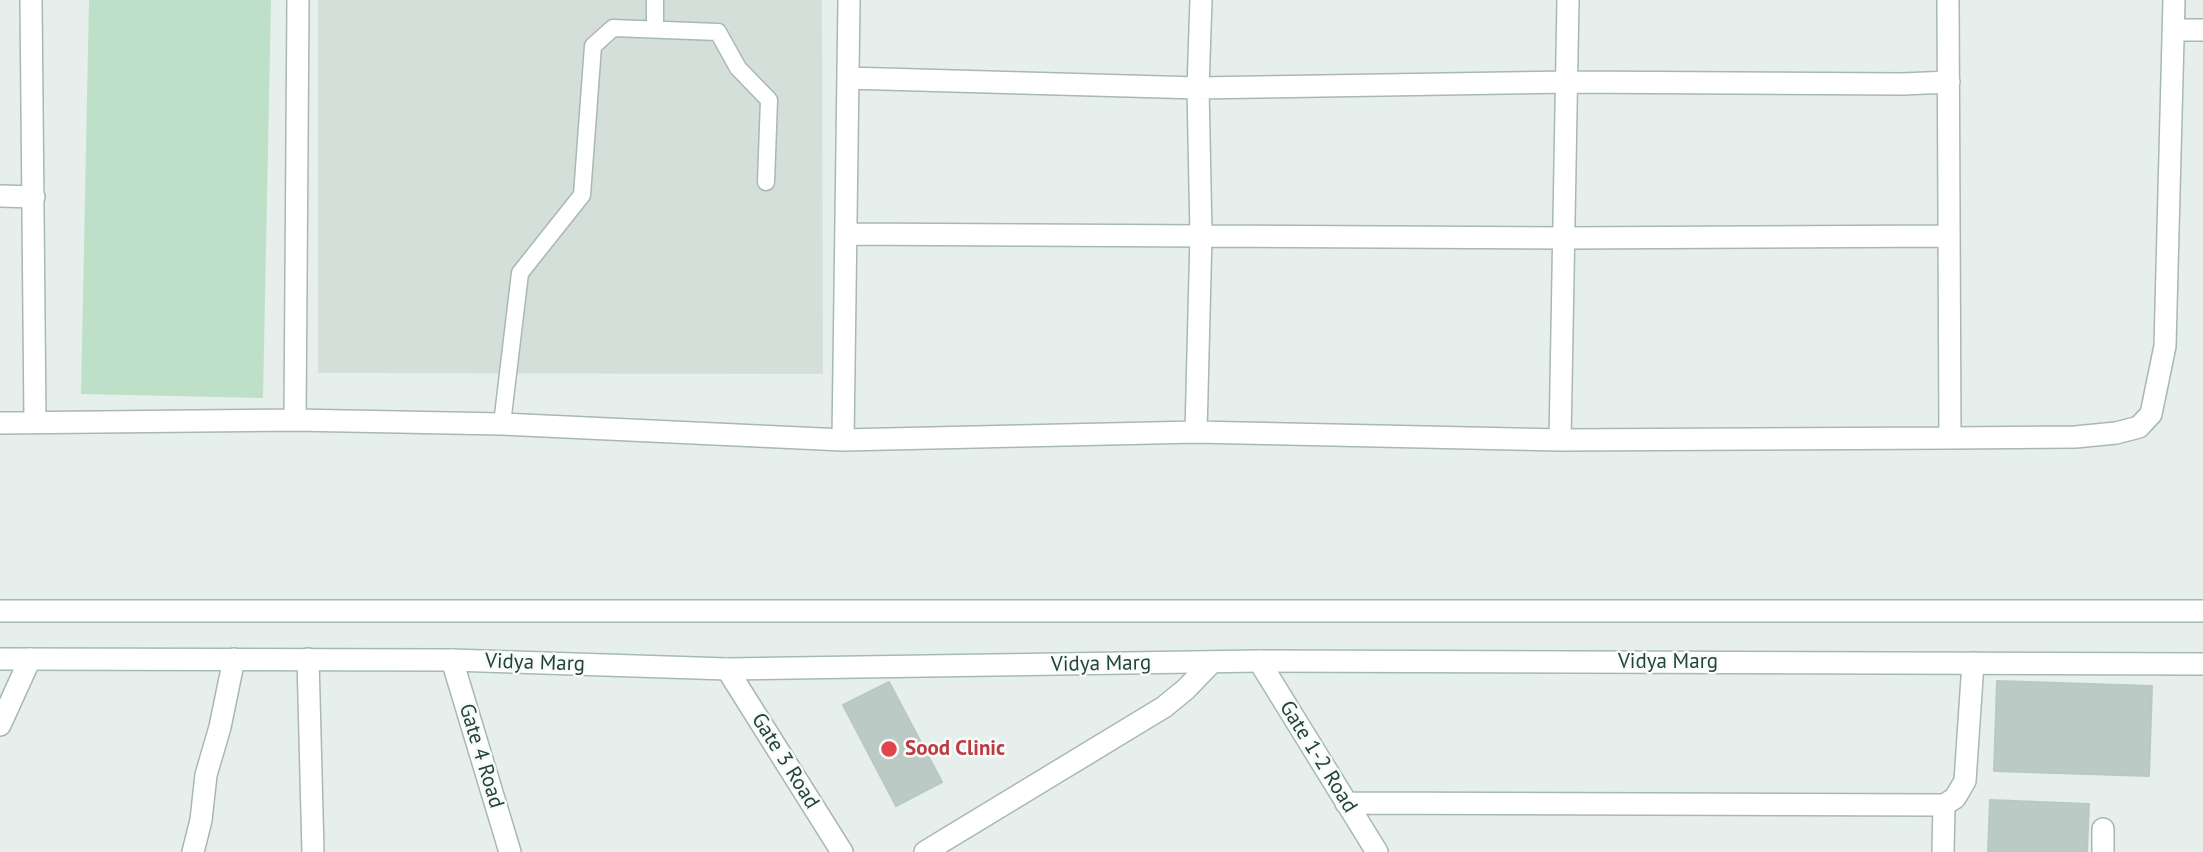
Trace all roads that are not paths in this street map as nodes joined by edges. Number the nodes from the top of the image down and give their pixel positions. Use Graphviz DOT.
graph roads {
  1 [pos="31,0"];
  2 [pos="298,0"];
  3 [pos="655,0"];
  4 [pos="849,0"];
  5 [pos="1201,0"];
  6 [pos="1568,0"];
  7 [pos="1948,0"];
  8 [pos="2174,0"];
  9 [pos="655,28"];
  10 [pos="2175,30"];
  11 [pos="2203,30"];
  12 [pos="848,78"];
  13 [pos="1569,82"];
  14 [pos="1948,82"];
  15 [pos="1198,88"];
  16 [pos="766,182"];
  17 [pos="0,196"];
  18 [pos="34,197"];
  19 [pos="846,234"];
  20 [pos="1201,235"];
  21 [pos="1949,236"];
  22 [pos="1565,238"];
  23 [pos="295,420"];
  24 [pos="35,422"];
  25 [pos="0,423"];
  26 [pos="502,424"];
  27 [pos="1196,432"];
  28 [pos="1950,438"];
  29 [pos="842,440"];
  30 [pos="1560,440"];
  31 [pos="0,611"];
  32 [pos="2203,611"];
  33 [pos="0,659"];
  34 [pos="30,659"];
  35 [pos="234,659"];
  36 [pos="308,659"];
  37 [pos="452,660"];
  38 [pos="1259,661"];
  39 [pos="1212,662"];
  40 [pos="1973,663"];
  41 [pos="2203,664"];
  42 [pos="727,669"];
  43 [pos="0,725"];
  44 [pos="1346,803"];
  45 [pos="1944,805"];
  46 [pos="2103,829"];
  47 [pos="193,852"];
  48 [pos="313,852"];
  49 [pos="510,852"];
  50 [pos="842,852"];
  51 [pos="925,852"];
  52 [pos="1377,852"];
  53 [pos="1943,852"];
  54 [pos="2103,852"];
  1 -- 18 [label="street"];
  2 -- 23 [label="street"];
  3 -- 9 [label="lane"];
  4 -- 12 [label="street"];
  5 -- 15 [label="street"];
  6 -- 13 [label="street"];
  7 -- 14 [label="street"];
  8 -- 10 [label="street"];
  9 -- 16 [label="lane"];
  9 -- 26 [label="lane"];
  10 -- 11 [label="street"];
  10 -- 28 [label="street"];
  12 -- 15 [label="street"];
  12 -- 19 [label="street"];
  13 -- 14 [label="street"];
  13 -- 15 [label="street"];
  13 -- 22 [label="street"];
  14 -- 21 [label="street"];
  15 -- 20 [label="street"];
  17 -- 18 [label="street"];
  18 -- 24 [label="street"];
  19 -- 20 [label="street"];
  19 -- 29 [label="street"];
  20 -- 22 [label="street"];
  20 -- 27 [label="street"];
  21 -- 22 [label="street"];
  21 -- 28 [label="street"];
  22 -- 30 [label="street"];
  23 -- 24 [label="street"];
  23 -- 26 [label="street"];
  24 -- 25 [label="street"];
  26 -- 29 [label="street"];
  27 -- 29 [label="street"];
  27 -- 30 [label="street"];
  28 -- 30 [label="street"];
  31 -- 32 [label="street"];
  33 -- 34 [label="street, Vidya Marg"];
  34 -- 35 [label="street, Vidya Marg"];
  34 -- 43 [label="street"];
  35 -- 36 [label="street, Vidya Marg"];
  35 -- 47 [label="street"];
  36 -- 37 [label="street, Vidya Marg"];
  36 -- 48 [label="street"];
  37 -- 42 [label="street, Vidya Marg"];
  37 -- 49 [label="street, Gate 4 Road"];
  38 -- 39 [label="street, Vidya Marg"];
  38 -- 40 [label="street, Vidya Marg"];
  38 -- 44 [label="street, Gate 1-2 Road"];
  39 -- 42 [label="street, Vidya Marg"];
  39 -- 51 [label="street"];
  40 -- 41 [label="street, Vidya Marg"];
  40 -- 45 [label="street"];
  42 -- 50 [label="street, Gate 3 Road"];
  44 -- 45 [label="street"];
  44 -- 52 [label="street, Gate 1-2 Road"];
  45 -- 53 [label="street"];
  46 -- 54 [label="street"];
}
